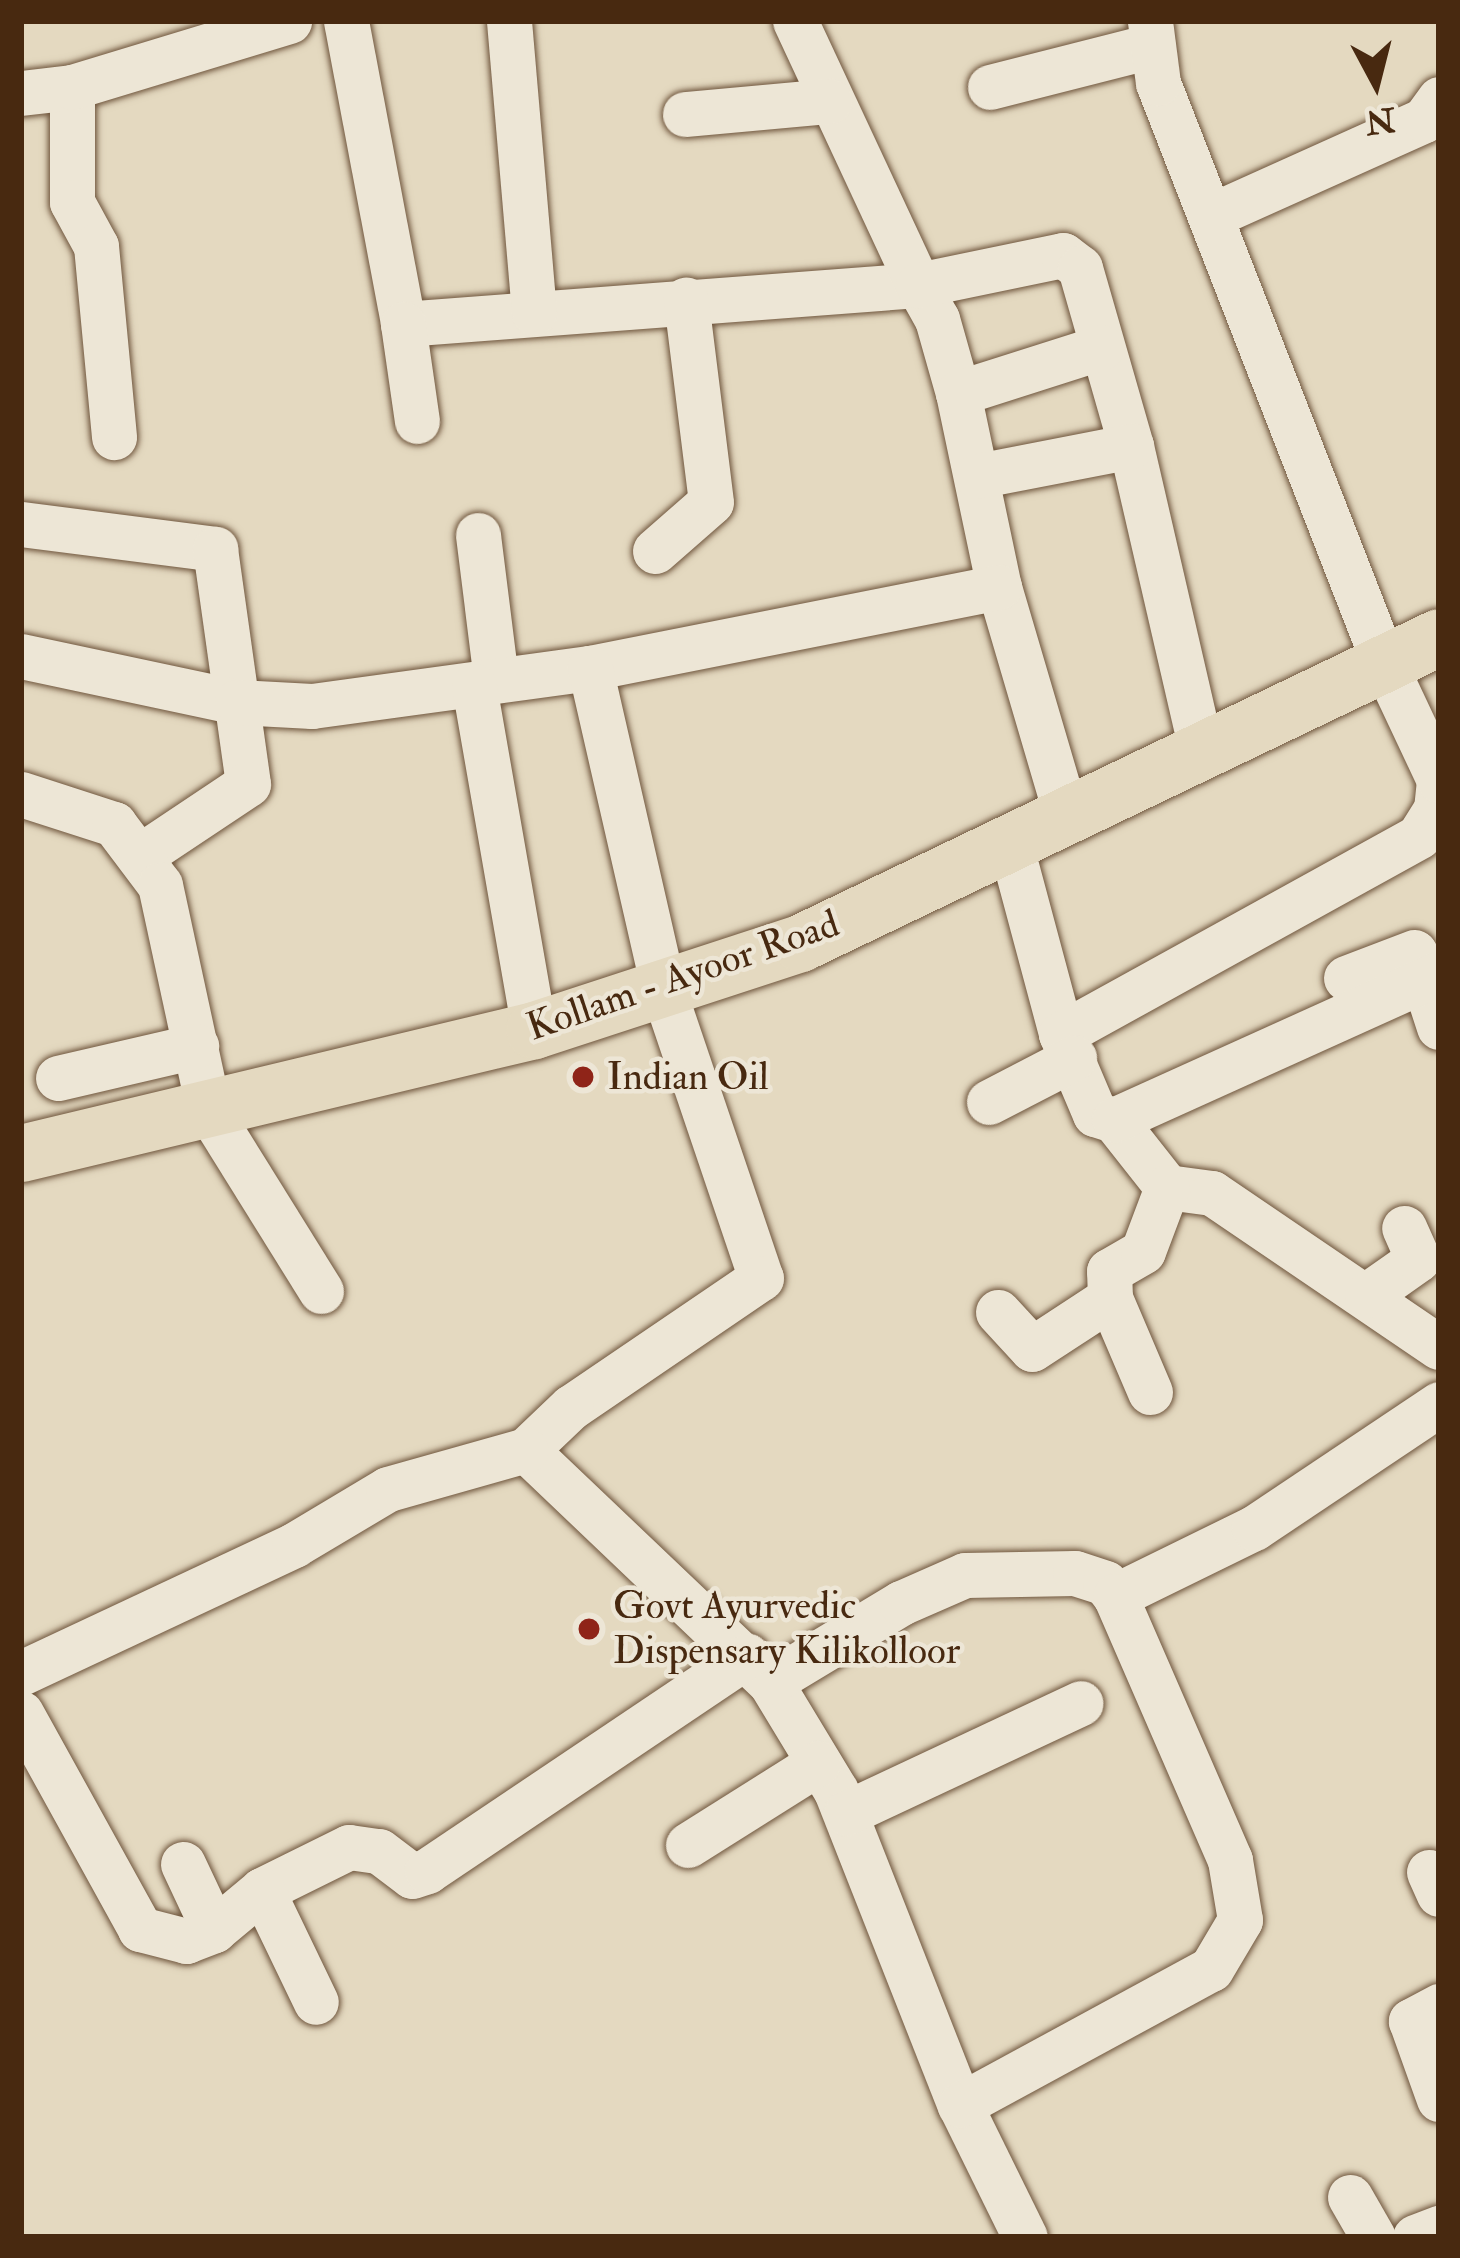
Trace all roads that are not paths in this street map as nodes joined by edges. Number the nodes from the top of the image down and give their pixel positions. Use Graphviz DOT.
graph roads {
  1 [pos="289,21"];
  2 [pos="346,21"];
  3 [pos="509,21"];
  4 [pos="795,21"];
  5 [pos="1150,34"];
  6 [pos="72,87"];
  7 [pos="990,87"];
  8 [pos="21,93"];
  9 [pos="1439,99"];
  10 [pos="829,100"];
  11 [pos="685,114"];
  12 [pos="1216,214"];
  13 [pos="918,285"];
  14 [pos="686,300"];
  15 [pos="534,313"];
  16 [pos="403,324"];
  17 [pos="1102,346"];
  18 [pos="958,393"];
  19 [pos="416,421"];
  20 [pos="114,437"];
  21 [pos="1131,446"];
  22 [pos="977,476"];
  23 [pos="21,524"];
  24 [pos="478,535"];
  25 [pos="655,551"];
  26 [pos="999,587"];
  27 [pos="1439,638"];
  28 [pos="21,656"];
  29 [pos="1384,663"];
  30 [pos="590,668"];
  31 [pos="485,683"];
  32 [pos="237,702"];
  33 [pos="1201,750"];
  34 [pos="21,794"];
  35 [pos="1438,813"];
  36 [pos="1066,815"];
  37 [pos="1010,843"];
  38 [pos="140,856"];
  39 [pos="1429,962"];
  40 [pos="1346,978"];
  41 [pos="664,992"];
  42 [pos="1439,1027"];
  43 [pos="534,1030"];
  44 [pos="196,1046"];
  45 [pos="1068,1046"];
  46 [pos="58,1078"];
  47 [pos="989,1102"];
  48 [pos="209,1111"];
  49 [pos="1114,1120"];
  50 [pos="21,1153"];
  51 [pos="1167,1187"];
  52 [pos="1404,1228"];
  53 [pos="321,1292"];
  54 [pos="1367,1295"];
  55 [pos="1110,1298"];
  56 [pos="998,1312"];
  57 [pos="1439,1347"];
  58 [pos="1150,1392"];
  59 [pos="1439,1404"];
  60 [pos="526,1450"];
  61 [pos="1115,1596"];
  62 [pos="759,1669"];
  63 [pos="21,1672"];
  64 [pos="1081,1703"];
  65 [pos="21,1713"];
  66 [pos="818,1763"];
  67 [pos="846,1813"];
  68 [pos="688,1845"];
  69 [pos="183,1864"];
  70 [pos="262,1890"];
  71 [pos="214,1930"];
  72 [pos="316,2002"];
  73 [pos="1439,2006"];
  74 [pos="1439,2099"];
  75 [pos="960,2105"];
  76 [pos="1350,2197"];
  77 [pos="1439,2228"];
  78 [pos="1025,2237"];
  79 [pos="1373,2237"];
  80 [pos="1415,2237"];
  1 -- 6 [label="street"];
  2 -- 16 [label="street"];
  3 -- 15 [label="street"];
  4 -- 10 [label="street"];
  5 -- 7 [label="street"];
  5 -- 12 [label="street"];
  6 -- 8 [label="street"];
  6 -- 20 [label="street"];
  9 -- 12 [label="street"];
  10 -- 11 [label="street"];
  10 -- 13 [label="street"];
  12 -- 29 [label="street"];
  13 -- 14 [label="street"];
  13 -- 17 [label="street"];
  13 -- 18 [label="street"];
  14 -- 15 [label="street"];
  14 -- 25 [label="street"];
  15 -- 16 [label="street"];
  16 -- 19 [label="street"];
  17 -- 18 [label="street"];
  17 -- 21 [label="street"];
  18 -- 22 [label="street"];
  21 -- 22 [label="street"];
  21 -- 33 [label="street"];
  22 -- 26 [label="street"];
  23 -- 32 [label="street"];
  24 -- 31 [label="street"];
  26 -- 30 [label="street"];
  26 -- 36 [label="street"];
  27 -- 29 [label="main road, Kollam - Ayoor Road"];
  28 -- 32 [label="street"];
  29 -- 33 [label="main road, Kollam - Ayoor Road"];
  29 -- 35 [label="street"];
  30 -- 31 [label="street"];
  30 -- 41 [label="street"];
  31 -- 32 [label="street"];
  31 -- 43 [label="street"];
  32 -- 38 [label="street"];
  33 -- 36 [label="main road, Kollam - Ayoor Road"];
  34 -- 38 [label="street"];
  35 -- 45 [label="street"];
  36 -- 37 [label="main road, Kollam - Ayoor Road"];
  37 -- 41 [label="main road, Kollam - Ayoor Road"];
  37 -- 45 [label="street"];
  38 -- 44 [label="street"];
  39 -- 40 [label="street"];
  39 -- 42 [label="street"];
  39 -- 49 [label="street"];
  41 -- 43 [label="main road, Kollam - Ayoor Road"];
  41 -- 60 [label="street"];
  43 -- 48 [label="main road, Kollam - Ayoor Road"];
  44 -- 46 [label="street"];
  44 -- 48 [label="street"];
  45 -- 47 [label="street"];
  45 -- 49 [label="street"];
  48 -- 50 [label="main road, Kollam - Ayoor Road"];
  48 -- 53 [label="street"];
  49 -- 51 [label="street"];
  51 -- 54 [label="street"];
  51 -- 55 [label="street"];
  52 -- 54 [label="street"];
  54 -- 57 [label="street"];
  55 -- 56 [label="street"];
  55 -- 58 [label="street"];
  59 -- 61 [label="street"];
  60 -- 62 [label="street"];
  60 -- 63 [label="street"];
  61 -- 62 [label="street"];
  61 -- 75 [label="street"];
  62 -- 66 [label="street"];
  62 -- 70 [label="street"];
  64 -- 67 [label="street"];
  65 -- 71 [label="street"];
  66 -- 67 [label="street"];
  66 -- 68 [label="street"];
  67 -- 75 [label="street"];
  69 -- 71 [label="street"];
  70 -- 71 [label="street"];
  70 -- 72 [label="street"];
  73 -- 74 [label="street"];
  75 -- 78 [label="street"];
  76 -- 79 [label="street"];
  77 -- 80 [label="street"];
}
